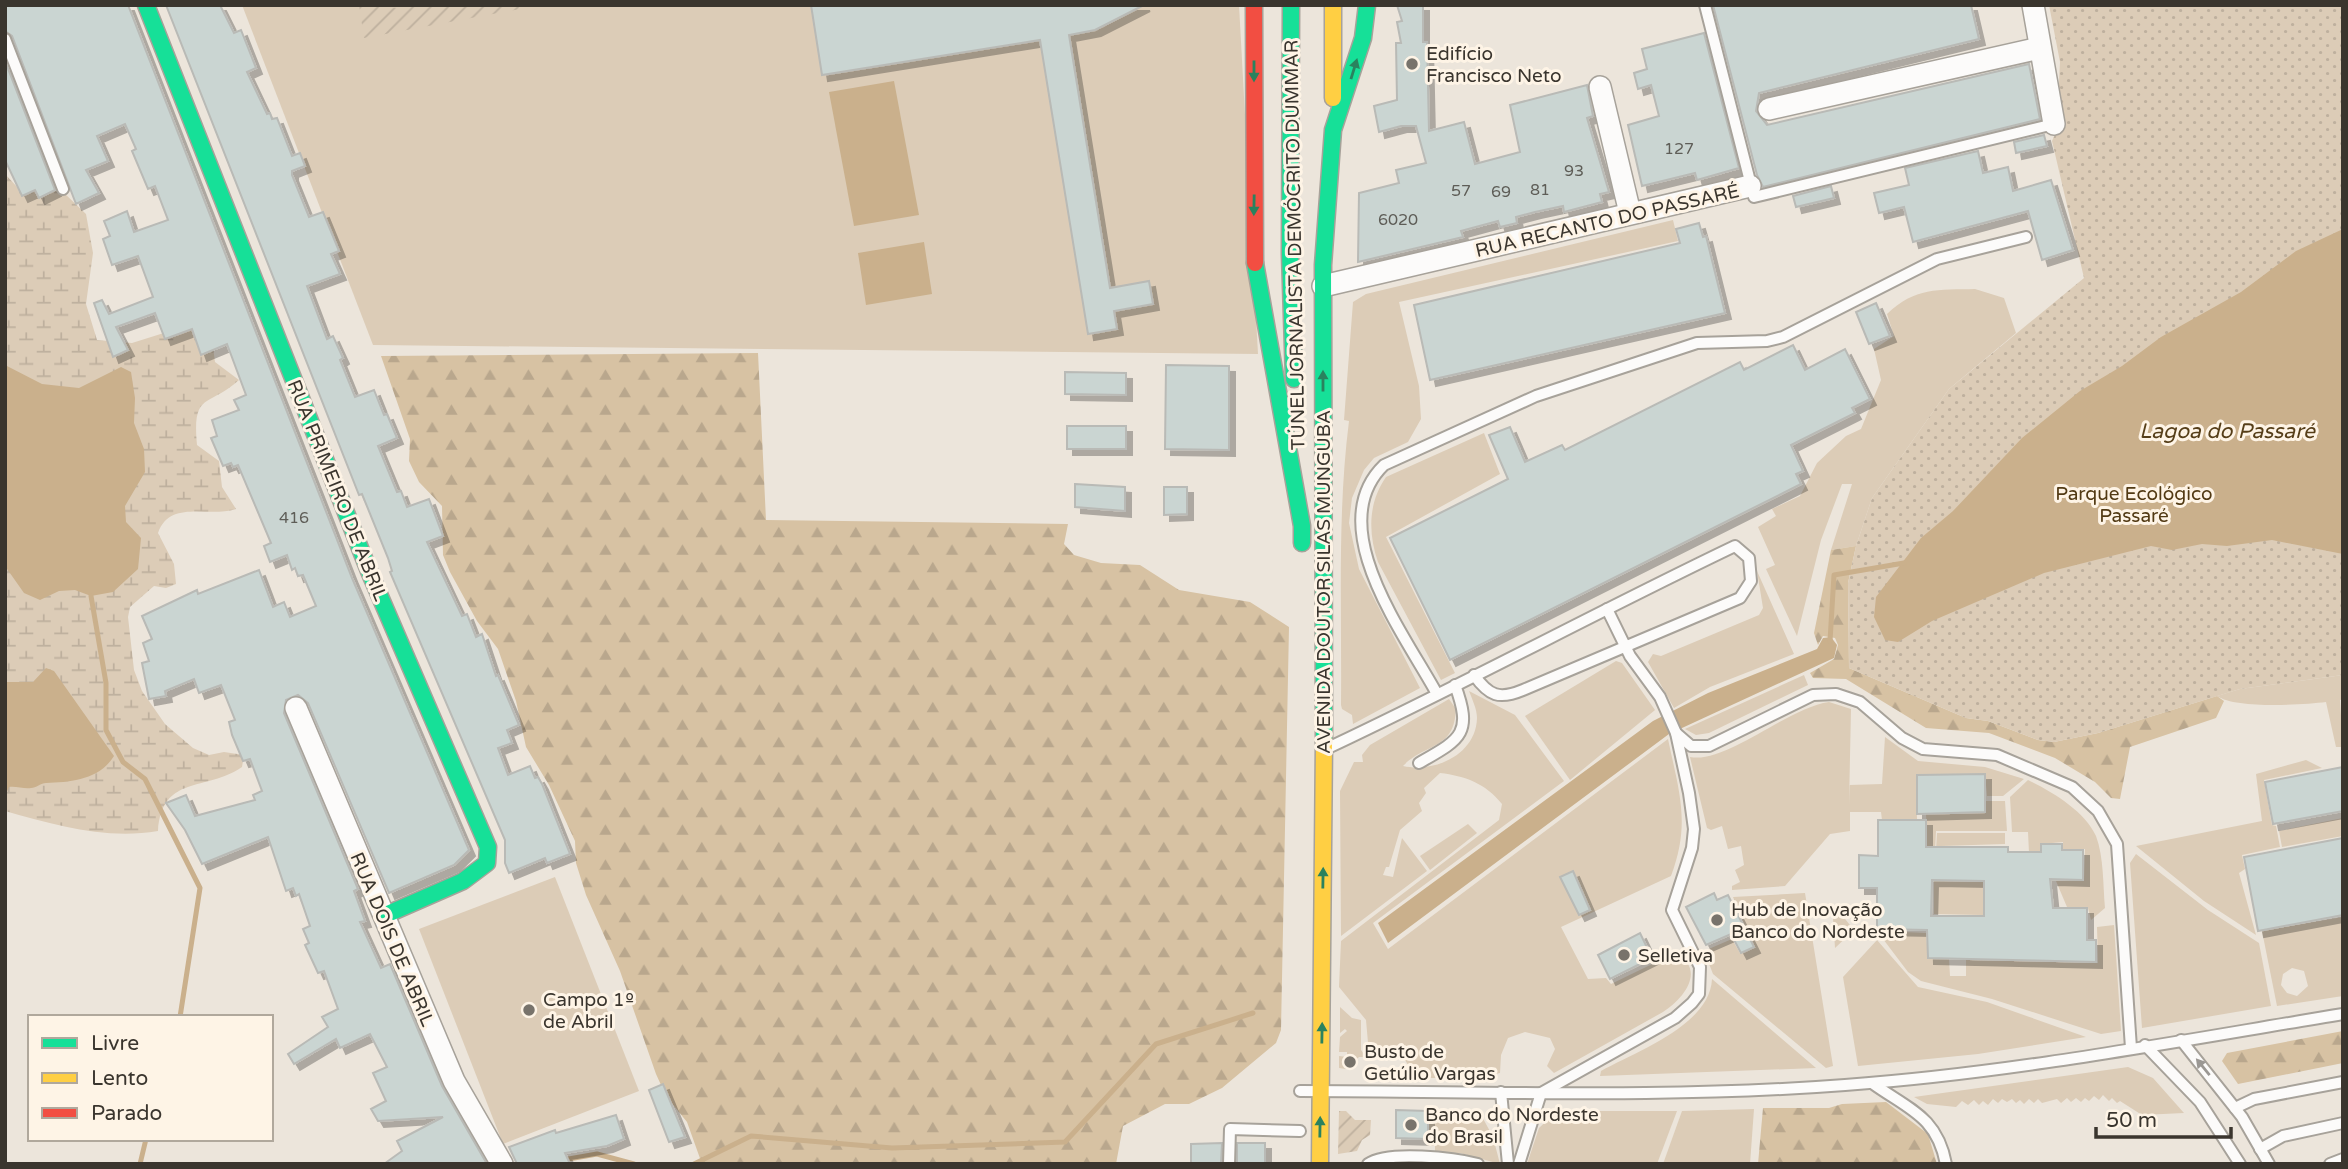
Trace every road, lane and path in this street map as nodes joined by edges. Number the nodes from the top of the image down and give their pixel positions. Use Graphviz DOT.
graph roads {
  1 [pos="146,5"];
  2 [pos="1254,5"];
  3 [pos="1291,5"];
  4 [pos="1333,5"];
  5 [pos="1367,5"];
  6 [pos="1705,5"];
  7 [pos="2033,5"];
  8 [pos="5,39"];
  9 [pos="2040,48"];
  10 [pos="1600,87"];
  11 [pos="1769,109"];
  12 [pos="2054,124"];
  13 [pos="1333,130"];
  14 [pos="1750,186"];
  15 [pos="63,189"];
  16 [pos="1630,213"];
  17 [pos="2026,237"];
  18 [pos="1323,286"];
  19 [pos="1302,526"];
  20 [pos="1302,566"];
  21 [pos="1607,609"];
  22 [pos="1624,645"];
  23 [pos="1474,675"];
  24 [pos="1455,685"];
  25 [pos="1437,694"];
  26 [pos="296,708"];
  27 [pos="1676,733"];
  28 [pos="1324,750"];
  29 [pos="1419,763"];
  30 [pos="383,916"];
  31 [pos="2343,1014"];
  32 [pos="2181,1040"];
  33 [pos="2145,1045"];
  34 [pos="2132,1048"];
  35 [pos="2343,1082"];
  36 [pos="1872,1083"];
  37 [pos="1321,1091"];
  38 [pos="1501,1092"];
  39 [pos="1541,1093"];
  40 [pos="1300,1104"];
  41 [pos="2235,1108"];
  42 [pos="2343,1122"];
  43 [pos="2260,1149"];
  44 [pos="1300,1153"];
  45 [pos="2343,1159"];
  46 [pos="502,1164"];
  47 [pos="1229,1164"];
  48 [pos="1320,1164"];
  49 [pos="1368,1164"];
  50 [pos="1478,1164"];
  51 [pos="1507,1164"];
  52 [pos="1519,1164"];
  53 [pos="1946,1164"];
  54 [pos="2240,1164"];
  55 [pos="2269,1164"];
  56 [pos="2330,1164"];
  1 -- 30 [label="main road, RUA PRIMEIRO DE ABRIL"];
  2 -- 19 [label="main road, AVENIDA DOUTOR SILAS MUNGUBA, one-way"];
  3 -- 19 [label="main road, TÚNEL JORNALISTA DEMÓCRITO DUMMAR"];
  4 -- 13 [label="main road"];
  13 -- 5 [label="main road, AVENIDA DOUTOR SILAS MUNGUBA, one-way"];
  6 -- 14 [label="lane, RUA RECANTO DO PASSARÉ"];
  7 -- 9 [label="street"];
  8 -- 15 [label="lane"];
  9 -- 11 [label="street"];
  9 -- 12 [label="street"];
  10 -- 16 [label="street"];
  12 -- 14 [label="lane"];
  13 -- 18 [label="main road, AVENIDA DOUTOR SILAS MUNGUBA"];
  14 -- 16 [label="street, RUA RECANTO DO PASSARÉ"];
  16 -- 18 [label="street, RUA RECANTO DO PASSARÉ"];
  17 -- 25 [label="lane"];
  28 -- 18 [label="main road, AVENIDA DOUTOR SILAS MUNGUBA, one-way"];
  19 -- 20 [label="main road, AVENIDA DOUTOR SILAS MUNGUBA"];
  21 -- 22 [label="lane"];
  21 -- 22 [label="lane"];
  21 -- 23 [label="lane"];
  22 -- 23 [label="lane"];
  22 -- 27 [label="lane"];
  23 -- 24 [label="lane"];
  24 -- 25 [label="lane"];
  24 -- 29 [label="lane"];
  25 -- 28 [label="lane"];
  26 -- 30 [label="street, RUA DOIS DE ABRIL"];
  27 -- 34 [label="lane"];
  27 -- 39 [label="lane"];
  37 -- 28 [label="main road, AVENIDA DOUTOR SILAS MUNGUBA, one-way"];
  30 -- 46 [label="street, RUA DOIS DE ABRIL"];
  31 -- 32 [label="lane"];
  32 -- 33 [label="lane"];
  41 -- 32 [label="lane, one-way"];
  33 -- 34 [label="lane"];
  33 -- 54 [label="lane"];
  34 -- 36 [label="lane"];
  35 -- 41 [label="lane"];
  36 -- 39 [label="lane"];
  36 -- 53 [label="lane"];
  37 -- 38 [label="lane"];
  37 -- 40 [label="lane"];
  48 -- 37 [label="main road, AVENIDA DOUTOR SILAS MUNGUBA, one-way"];
  38 -- 39 [label="lane"];
  38 -- 51 [label="lane"];
  39 -- 52 [label="lane"];
  40 -- 44 [label="main road"];
  40 -- 47 [label="lane"];
  41 -- 43 [label="lane"];
  42 -- 43 [label="lane"];
  43 -- 55 [label="lane"];
  45 -- 56 [label="lane"];
  49 -- 50 [label="lane"];
}
